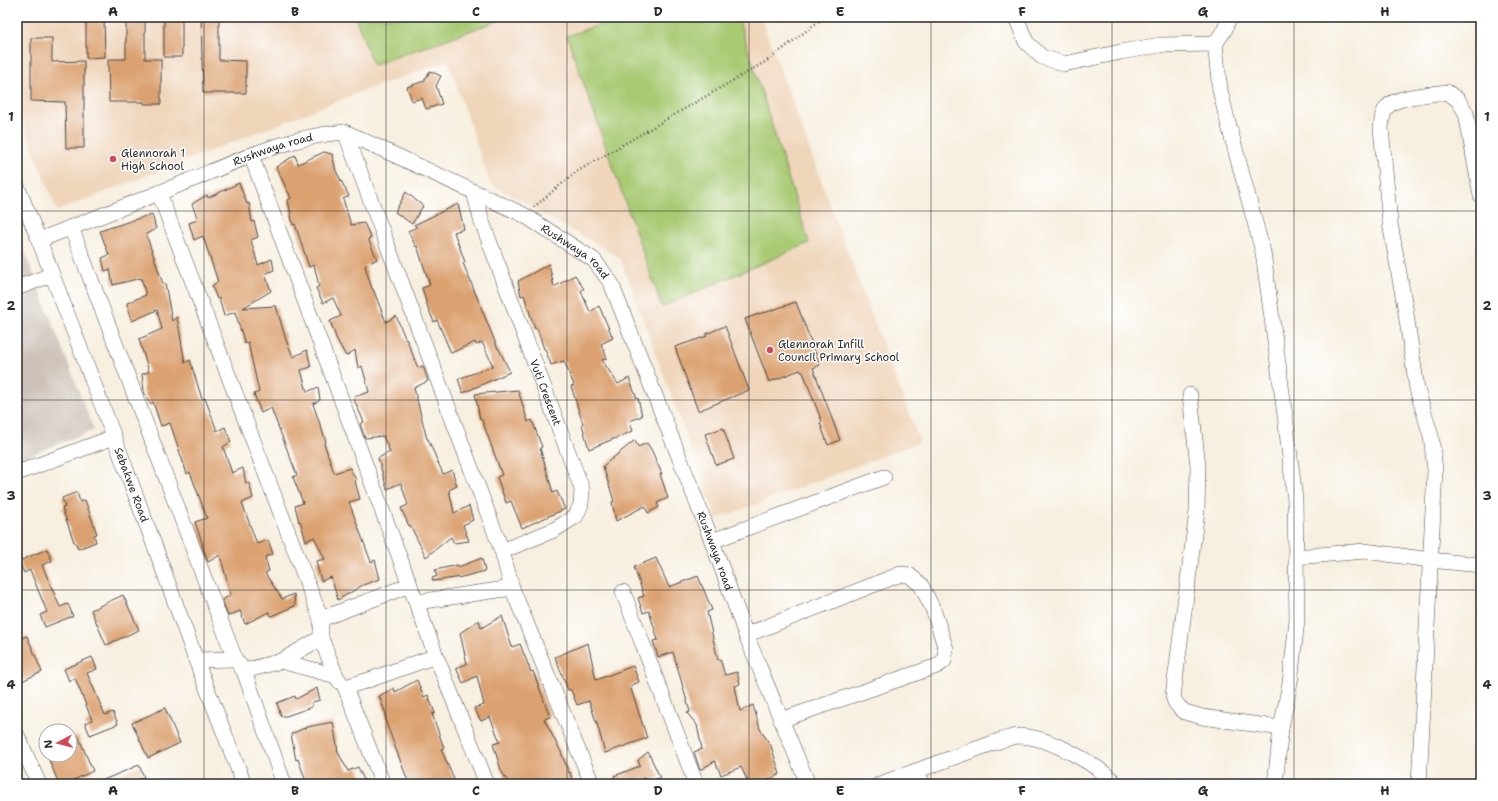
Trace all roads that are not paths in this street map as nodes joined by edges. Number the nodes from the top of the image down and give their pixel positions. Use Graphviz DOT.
graph roads {
  1 [pos="1016,17"];
  2 [pos="1229,17"];
  3 [pos="1215,44"];
  4 [pos="345,132"];
  5 [pos="251,155"];
  6 [pos="17,186"];
  7 [pos="474,192"];
  8 [pos="159,193"];
  9 [pos="1481,196"];
  10 [pos="71,227"];
  11 [pos="39,240"];
  12 [pos="51,275"];
  13 [pos="17,288"];
  14 [pos="1190,394"];
  15 [pos="114,437"];
  16 [pos="17,473"];
  17 [pos="884,477"];
  18 [pos="712,542"];
  19 [pos="502,551"];
  20 [pos="1296,557"];
  21 [pos="1430,560"];
  22 [pos="1481,565"];
  23 [pos="410,585"];
  24 [pos="512,588"];
  25 [pos="623,592"];
  26 [pos="417,602"];
  27 [pos="321,619"];
  28 [pos="746,635"];
  29 [pos="320,638"];
  30 [pos="436,656"];
  31 [pos="235,659"];
  32 [pos="196,660"];
  33 [pos="281,661"];
  34 [pos="244,672"];
  35 [pos="340,681"];
  36 [pos="781,720"];
  37 [pos="1281,728"];
  38 [pos="17,735"];
  39 [pos="914,772"];
  40 [pos="39,784"];
  41 [pos="244,784"];
  42 [pos="284,784"];
  43 [pos="383,784"];
  44 [pos="487,784"];
  45 [pos="592,784"];
  46 [pos="696,784"];
  47 [pos="808,784"];
  48 [pos="880,784"];
  49 [pos="924,784"];
  50 [pos="1116,784"];
  51 [pos="1275,784"];
  52 [pos="1419,784"];
  1 -- 3 [label="street"];
  2 -- 3 [label="street"];
  3 -- 20 [label="street"];
  4 -- 5 [label="street, Rushwaya road"];
  4 -- 7 [label="street, Rushwaya road"];
  4 -- 19 [label="street"];
  5 -- 8 [label="street, Rushwaya road"];
  5 -- 23 [label="street"];
  6 -- 11 [label="street, Sebakwe Road"];
  7 -- 18 [label="street, Rushwaya road"];
  7 -- 19 [label="street, Vuti Crescent"];
  8 -- 10 [label="street, Rushwaya road"];
  8 -- 27 [label="street"];
  9 -- 21 [label="street"];
  10 -- 11 [label="street, Rushwaya road"];
  10 -- 31 [label="street"];
  11 -- 12 [label="street, Sebakwe Road"];
  12 -- 13 [label="street"];
  12 -- 15 [label="street, Sebakwe Road"];
  14 -- 37 [label="street"];
  15 -- 16 [label="street"];
  15 -- 32 [label="street, Sebakwe Road"];
  17 -- 18 [label="street"];
  18 -- 28 [label="street, Rushwaya road"];
  19 -- 24 [label="street"];
  20 -- 21 [label="street"];
  20 -- 37 [label="street"];
  21 -- 22 [label="street"];
  21 -- 52 [label="street"];
  23 -- 26 [label="street"];
  23 -- 27 [label="street"];
  24 -- 26 [label="street"];
  24 -- 45 [label="street"];
  25 -- 46 [label="street"];
  26 -- 30 [label="street"];
  27 -- 29 [label="street"];
  28 -- 36 [label="street, Rushwaya road"];
  28 -- 36 [label="street"];
  29 -- 33 [label="street"];
  29 -- 35 [label="street"];
  30 -- 35 [label="street"];
  30 -- 44 [label="street"];
  31 -- 32 [label="street"];
  31 -- 34 [label="street"];
  32 -- 41 [label="street, Sebakwe Road"];
  33 -- 34 [label="street"];
  33 -- 35 [label="street"];
  34 -- 42 [label="street"];
  35 -- 43 [label="street"];
  36 -- 47 [label="street, Rushwaya road"];
  37 -- 51 [label="street"];
  38 -- 40 [label="street"];
  39 -- 48 [label="street"];
  39 -- 49 [label="street"];
  39 -- 50 [label="street"];
}
